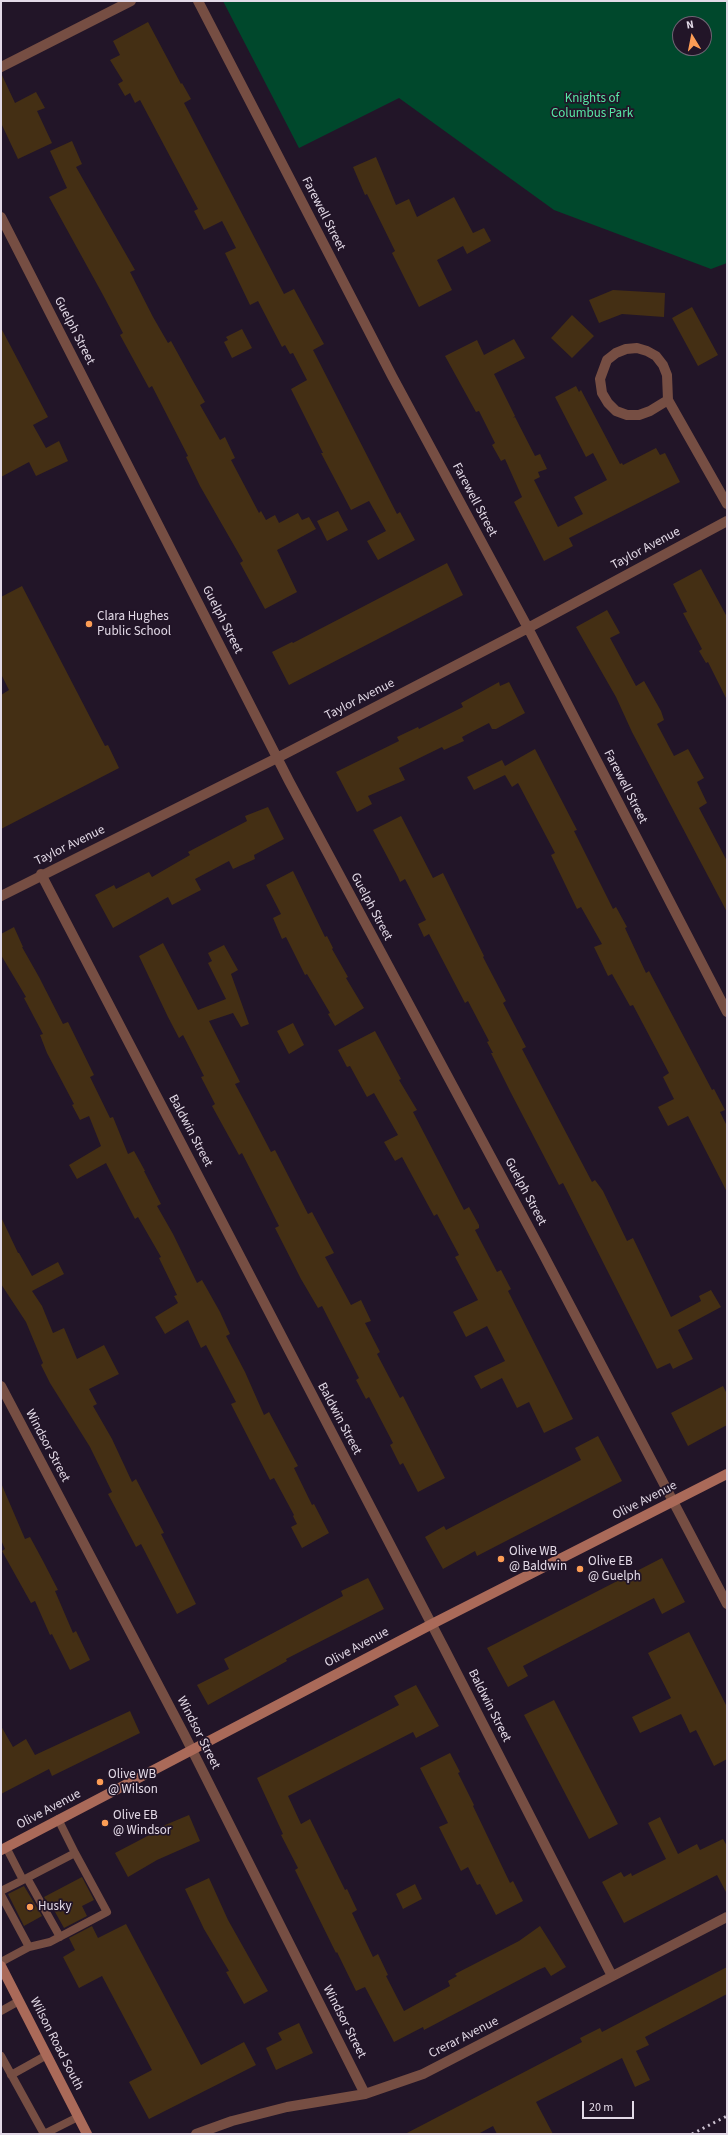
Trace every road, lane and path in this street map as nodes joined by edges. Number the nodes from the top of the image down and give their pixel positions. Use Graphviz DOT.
graph roads {
  1 [pos="131,1"];
  2 [pos="198,1"];
  3 [pos="1,67"];
  4 [pos="1,217"];
  5 [pos="668,400"];
  6 [pos="727,504"];
  7 [pos="727,521"];
  8 [pos="528,628"];
  9 [pos="277,758"];
  10 [pos="41,874"];
  11 [pos="1,896"];
  12 [pos="727,1012"];
  13 [pos="1,1386"];
  14 [pos="727,1474"];
  15 [pos="674,1500"];
  16 [pos="727,1604"];
  17 [pos="432,1624"];
  18 [pos="192,1750"];
  19 [pos="58,1819"];
  20 [pos="4,1848"];
  21 [pos="75,1853"];
  22 [pos="25,1879"];
  23 [pos="1,1891"];
  24 [pos="1,1895"];
  25 [pos="727,1918"];
  26 [pos="60,1937"];
  27 [pos="29,1947"];
  28 [pos="1,1962"];
  29 [pos="1,1966"];
  30 [pos="612,1976"];
  31 [pos="19,2001"];
  32 [pos="1,2011"];
  33 [pos="47,2055"];
  34 [pos="1,2056"];
  35 [pos="12,2075"];
  36 [pos="365,2094"];
  37 [pos="78,2117"];
  38 [pos="44,2134"];
  39 [pos="87,2134"];
  40 [pos="196,2134"];
  1 -- 3 [label="street"];
  2 -- 8 [label="street, Farewell Street"];
  4 -- 9 [label="street, Guelph Street"];
  5 -- 5 [label="street"];
  5 -- 6 [label="street"];
  7 -- 8 [label="street, Taylor Avenue"];
  8 -- 9 [label="street, Taylor Avenue"];
  8 -- 12 [label="street, Farewell Street"];
  9 -- 10 [label="street, Taylor Avenue"];
  9 -- 15 [label="street, Guelph Street"];
  10 -- 11 [label="street, Taylor Avenue"];
  10 -- 17 [label="street, Baldwin Street"];
  13 -- 18 [label="street, Windsor Street"];
  14 -- 15 [label="main road, Olive Avenue"];
  15 -- 16 [label="street, Guelph Street"];
  15 -- 17 [label="main road, Olive Avenue"];
  17 -- 18 [label="main road, Olive Avenue"];
  17 -- 30 [label="street, Baldwin Street"];
  18 -- 19 [label="main road, Olive Avenue"];
  18 -- 36 [label="street, Windsor Street"];
  19 -- 20 [label="main road, Olive Avenue"];
  19 -- 21 [label="lane"];
  20 -- 22 [label="lane"];
  21 -- 22 [label="lane"];
  21 -- 26 [label="lane"];
  22 -- 23 [label="lane"];
  22 -- 26 [label="lane"];
  24 -- 27 [label="lane"];
  25 -- 30 [label="street, Crerar Avenue"];
  26 -- 27 [label="lane"];
  27 -- 28 [label="lane"];
  29 -- 31 [label="main road, Wilson Road South"];
  30 -- 36 [label="street, Crerar Avenue"];
  31 -- 32 [label="lane"];
  31 -- 33 [label="main road, Wilson Road South"];
  33 -- 35 [label="lane"];
  33 -- 37 [label="main road, Wilson Road South"];
  34 -- 35 [label="lane"];
  35 -- 38 [label="lane"];
  36 -- 40 [label="street, Crerar Avenue"];
  37 -- 38 [label="lane"];
  37 -- 39 [label="main road, Wilson Road South"];
}
